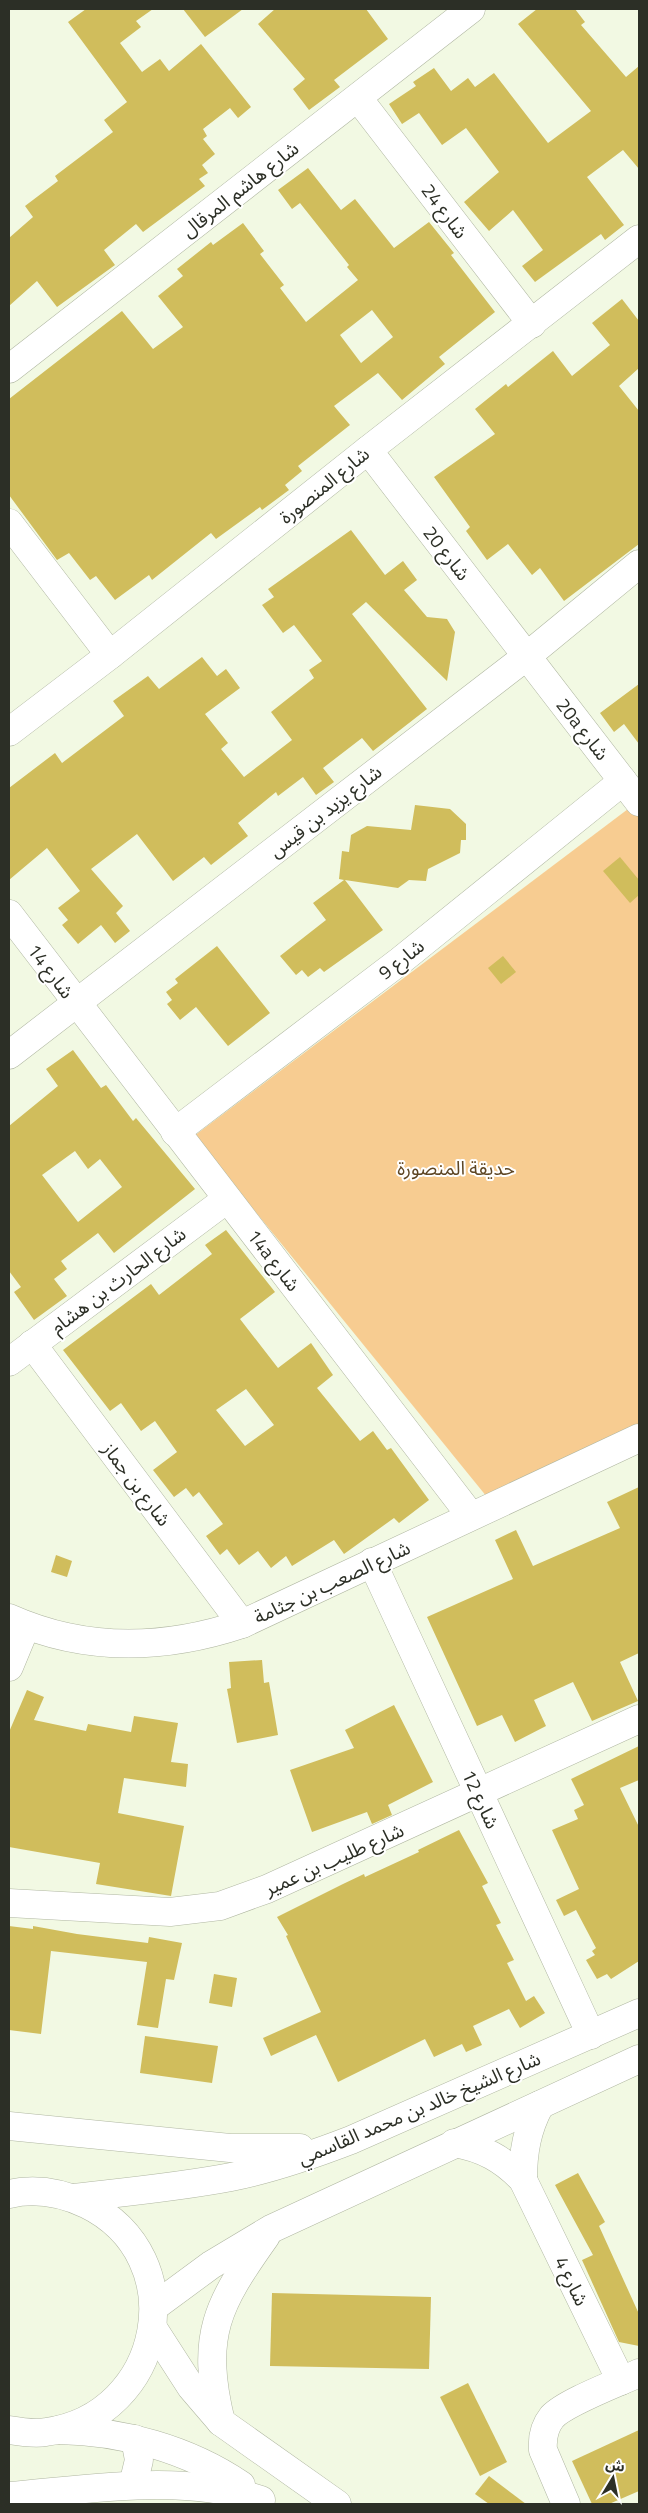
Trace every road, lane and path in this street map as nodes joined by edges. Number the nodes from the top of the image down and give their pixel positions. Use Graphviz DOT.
graph roads {
  1 [pos="471,9"];
  2 [pos="358,98"];
  3 [pos="639,239"];
  4 [pos="532,324"];
  5 [pos="9,368"];
  6 [pos="368,450"];
  7 [pos="9,523"];
  8 [pos="639,564"];
  9 [pos="110,656"];
  10 [pos="527,656"];
  11 [pos="9,732"];
  12 [pos="623,780"];
  13 [pos="639,802"];
  14 [pos="9,914"];
  15 [pos="76,1004"];
  16 [pos="9,1055"];
  17 [pos="175,1132"];
  18 [pos="227,1199"];
  19 [pos="32,1344"];
  20 [pos="9,1362"];
  21 [pos="639,1438"];
  22 [pos="471,1516"];
  23 [pos="372,1562"];
  24 [pos="17,1622"];
  25 [pos="242,1624"];
  26 [pos="9,1667"];
  27 [pos="639,1719"];
  28 [pos="479,1794"];
  29 [pos="9,1903"];
  30 [pos="639,2013"];
  31 [pos="591,2036"];
  32 [pos="639,2058"];
  33 [pos="540,2105"];
  34 [pos="9,2126"];
  35 [pos="351,2140"];
  36 [pos="454,2143"];
  37 [pos="523,2180"];
  38 [pos="12,2192"];
  39 [pos="72,2198"];
  40 [pos="271,2229"];
  41 [pos="153,2317"];
  42 [pos="630,2377"];
  43 [pos="221,2422"];
  44 [pos="58,2430"];
  45 [pos="16,2433"];
  46 [pos="135,2439"];
  47 [pos="133,2485"];
  48 [pos="9,2496"];
  49 [pos="91,2497"];
  50 [pos="265,2502"];
  51 [pos="337,2504"];
  52 [pos="566,2504"];
  1 -- 2 [label="street, شارع هاشم المرقال"];
  2 -- 4 [label="street, شارع 24"];
  2 -- 5 [label="street, شارع هاشم المرقال"];
  3 -- 4 [label="street, شارع المنصورة"];
  4 -- 6 [label="street, شارع المنصورة"];
  6 -- 9 [label="street, شارع المنصورة"];
  6 -- 10 [label="street, شارع 20"];
  7 -- 9 [label="street"];
  8 -- 10 [label="street, شارع يزيد بن قيس"];
  9 -- 11 [label="street, شارع المنصورة"];
  10 -- 12 [label="street, 20a شارع"];
  10 -- 15 [label="street, شارع يزيد بن قيس"];
  12 -- 13 [label="street, 20a شارع"];
  12 -- 17 [label="street, شارع 9"];
  14 -- 15 [label="street, شارع 14"];
  15 -- 16 [label="street, شارع يزيد بن قيس"];
  15 -- 17 [label="street, 14a شارع"];
  17 -- 18 [label="street, 14a شارع"];
  18 -- 19 [label="street, شارع الحارث بن هشام"];
  18 -- 22 [label="street, 14a شارع"];
  19 -- 20 [label="street, شارع الحارث بن هشام"];
  19 -- 25 [label="street, شارع بن جماز"];
  21 -- 22 [label="street, شارع الصعب بن جثامة"];
  22 -- 23 [label="street, شارع الصعب بن جثامة"];
  23 -- 25 [label="street, شارع الصعب بن جثامة"];
  23 -- 28 [label="street, شارع 12"];
  24 -- 25 [label="street, شارع الصعب بن جثامة"];
  24 -- 26 [label="street"];
  27 -- 28 [label="street, شارع طليب بن عمير"];
  28 -- 29 [label="street, شارع طليب بن عمير"];
  28 -- 31 [label="street, شارع 12"];
  30 -- 31 [label="street, شارع الشيخ خالد بن محمد القاسمي"];
  31 -- 35 [label="street, شارع الشيخ خالد بن محمد القاسمي"];
  32 -- 33 [label="street"];
  33 -- 36 [label="street"];
  33 -- 37 [label="street"];
  34 -- 35 [label="street"];
  35 -- 39 [label="street, شارع الشيخ خالد بن محمد القاسمي"];
  36 -- 37 [label="street, شارع 4"];
  36 -- 40 [label="street"];
  37 -- 42 [label="street, شارع 4"];
  38 -- 39 [label="street"];
  39 -- 41 [label="street"];
  40 -- 41 [label="street"];
  40 -- 43 [label="street"];
  41 -- 43 [label="street"];
  41 -- 44 [label="street"];
  42 -- 52 [label="street"];
  43 -- 51 [label="street"];
  44 -- 45 [label="street"];
  44 -- 46 [label="street"];
  46 -- 47 [label="street"];
  46 -- 50 [label="street"];
  47 -- 49 [label="street"];
  47 -- 50 [label="street"];
  48 -- 49 [label="street"];
}
